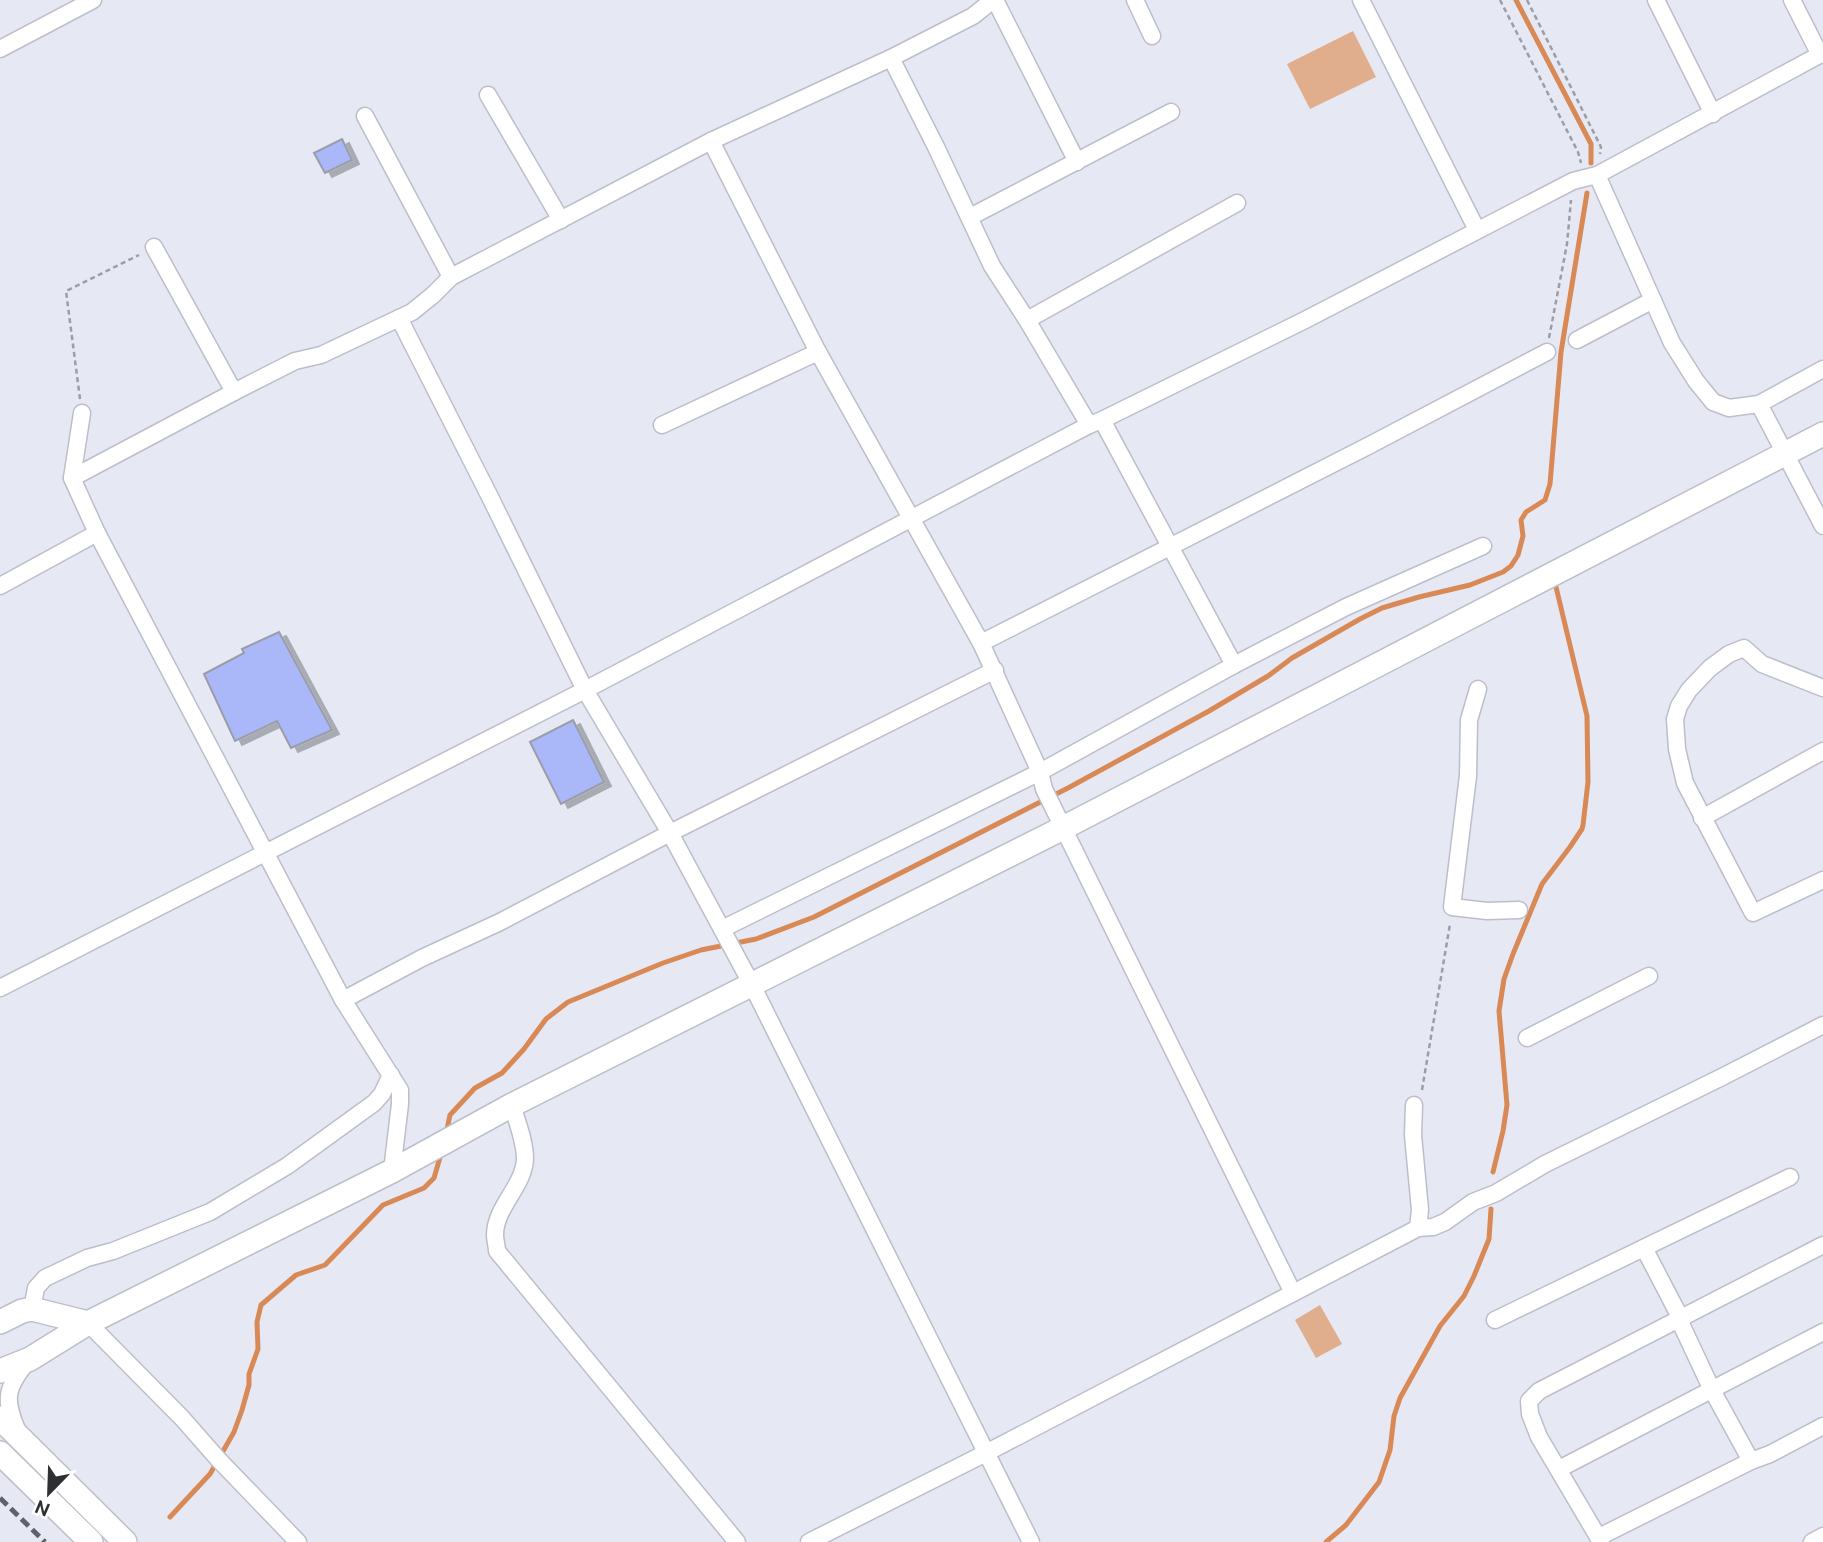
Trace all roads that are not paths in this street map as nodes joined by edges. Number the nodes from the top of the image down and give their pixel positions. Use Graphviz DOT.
graph roads {
  1 [pos="93,0"];
  2 [pos="994,0"];
  3 [pos="1135,0"];
  4 [pos="1361,0"];
  5 [pos="1656,0"];
  6 [pos="1792,0"];
  7 [pos="1152,37"];
  8 [pos="0,50"];
  9 [pos="1821,54"];
  10 [pos="891,58"];
  11 [pos="488,95"];
  12 [pos="1171,112"];
  13 [pos="1713,114"];
  14 [pos="365,116"];
  15 [pos="711,141"];
  16 [pos="1077,162"];
  17 [pos="1597,175"];
  18 [pos="1237,203"];
  19 [pos="970,217"];
  20 [pos="561,220"];
  21 [pos="1477,230"];
  22 [pos="154,247"];
  23 [pos="451,277"];
  24 [pos="1653,300"];
  25 [pos="399,318"];
  26 [pos="1027,320"];
  27 [pos="1577,340"];
  28 [pos="818,352"];
  29 [pos="1547,352"];
  30 [pos="1823,369"];
  31 [pos="234,392"];
  32 [pos="1759,404"];
  33 [pos="82,413"];
  34 [pos="1095,422"];
  35 [pos="662,425"];
  36 [pos="1823,434"];
  37 [pos="1784,455"];
  38 [pos="72,478"];
  39 [pos="912,518"];
  40 [pos="1823,526"];
  41 [pos="97,533"];
  42 [pos="1483,546"];
  43 [pos="1169,547"];
  44 [pos="0,586"];
  45 [pos="981,643"];
  46 [pos="1234,665"];
  47 [pos="995,670"];
  48 [pos="1478,689"];
  49 [pos="584,690"];
  50 [pos="1821,691"];
  51 [pos="1823,751"];
  52 [pos="1040,772"];
  53 [pos="1702,818"];
  54 [pos="1063,828"];
  55 [pos="670,833"];
  56 [pos="266,853"];
  57 [pos="1823,880"];
  58 [pos="1519,910"];
  59 [pos="722,929"];
  60 [pos="1649,976"];
  61 [pos="752,985"];
  62 [pos="0,988"];
  63 [pos="343,1000"];
  64 [pos="1823,1025"];
  65 [pos="1527,1038"];
  66 [pos="391,1075"];
  67 [pos="512,1105"];
  68 [pos="1414,1105"];
  69 [pos="391,1171"];
  70 [pos="1790,1177"];
  71 [pos="1418,1228"];
  72 [pos="1823,1245"];
  73 [pos="1644,1248"];
  74 [pos="1293,1293"];
  75 [pos="32,1309"];
  76 [pos="1681,1319"];
  77 [pos="1495,1320"];
  78 [pos="0,1322"];
  79 [pos="88,1323"];
  80 [pos="1823,1332"];
  81 [pos="30,1359"];
  82 [pos="0,1371"];
  83 [pos="1712,1390"];
  84 [pos="0,1418"];
  85 [pos="1823,1426"];
  86 [pos="22,1441"];
  87 [pos="0,1453"];
  88 [pos="986,1453"];
  89 [pos="1751,1461"];
  90 [pos="1559,1469"];
  91 [pos="1823,1536"];
  92 [pos="1600,1540"];
  93 [pos="91,1542"];
  94 [pos="125,1542"];
  95 [pos="298,1542"];
  96 [pos="737,1542"];
  97 [pos="810,1542"];
  98 [pos="1031,1542"];
  99 [pos="1812,1542"];
  1 -- 8 [label="street"];
  2 -- 10 [label="street"];
  2 -- 16 [label="street"];
  3 -- 7 [label="street"];
  4 -- 21 [label="street"];
  5 -- 13 [label="street"];
  6 -- 9 [label="street"];
  9 -- 13 [label="street"];
  10 -- 15 [label="street"];
  10 -- 19 [label="street"];
  11 -- 20 [label="street"];
  12 -- 16 [label="street"];
  13 -- 17 [label="street"];
  14 -- 23 [label="street"];
  15 -- 20 [label="street"];
  15 -- 28 [label="street"];
  16 -- 19 [label="street"];
  17 -- 21 [label="street"];
  17 -- 24 [label="street"];
  18 -- 26 [label="street"];
  19 -- 26 [label="street"];
  20 -- 23 [label="street"];
  21 -- 34 [label="street"];
  22 -- 31 [label="street"];
  23 -- 25 [label="street"];
  24 -- 27 [label="street"];
  24 -- 32 [label="street"];
  25 -- 31 [label="street"];
  25 -- 49 [label="street"];
  26 -- 34 [label="street"];
  28 -- 35 [label="street"];
  28 -- 39 [label="street"];
  29 -- 43 [label="street"];
  30 -- 32 [label="street"];
  31 -- 38 [label="street"];
  32 -- 37 [label="street"];
  33 -- 38 [label="street"];
  34 -- 39 [label="street"];
  34 -- 43 [label="street"];
  36 -- 37 [label="street"];
  37 -- 40 [label="street"];
  37 -- 54 [label="street"];
  38 -- 41 [label="street"];
  39 -- 45 [label="street"];
  39 -- 49 [label="street"];
  41 -- 44 [label="street"];
  41 -- 56 [label="street"];
  42 -- 46 [label="street"];
  43 -- 45 [label="street"];
  43 -- 46 [label="street"];
  45 -- 47 [label="street"];
  46 -- 52 [label="street"];
  47 -- 52 [label="street"];
  47 -- 55 [label="street"];
  48 -- 58 [label="street"];
  49 -- 55 [label="street"];
  49 -- 56 [label="street"];
  50 -- 53 [label="street"];
  51 -- 53 [label="street"];
  52 -- 54 [label="street"];
  52 -- 59 [label="street"];
  53 -- 57 [label="street"];
  54 -- 61 [label="street"];
  54 -- 74 [label="street"];
  55 -- 59 [label="street"];
  55 -- 63 [label="street"];
  56 -- 62 [label="street"];
  56 -- 63 [label="street"];
  59 -- 61 [label="street"];
  60 -- 65 [label="street"];
  61 -- 67 [label="street"];
  61 -- 88 [label="street"];
  63 -- 66 [label="street"];
  64 -- 71 [label="street"];
  66 -- 69 [label="street"];
  66 -- 75 [label="street"];
  67 -- 69 [label="street"];
  67 -- 96 [label="street"];
  68 -- 71 [label="street"];
  69 -- 79 [label="street"];
  70 -- 73 [label="street"];
  71 -- 74 [label="street"];
  72 -- 76 [label="street"];
  73 -- 76 [label="street"];
  73 -- 77 [label="street"];
  74 -- 88 [label="street"];
  75 -- 78 [label="street"];
  75 -- 79 [label="street"];
  76 -- 83 [label="street"];
  76 -- 90 [label="street"];
  79 -- 81 [label="street"];
  79 -- 95 [label="street"];
  80 -- 83 [label="street"];
  81 -- 82 [label="street"];
  81 -- 86 [label="street"];
  83 -- 89 [label="street"];
  83 -- 90 [label="street"];
  84 -- 86 [label="street"];
  85 -- 89 [label="street"];
  86 -- 94 [label="street"];
  87 -- 93 [label="street"];
  88 -- 97 [label="street"];
  88 -- 98 [label="street"];
  89 -- 92 [label="street"];
  90 -- 92 [label="street"];
  91 -- 99 [label="street"];
}
